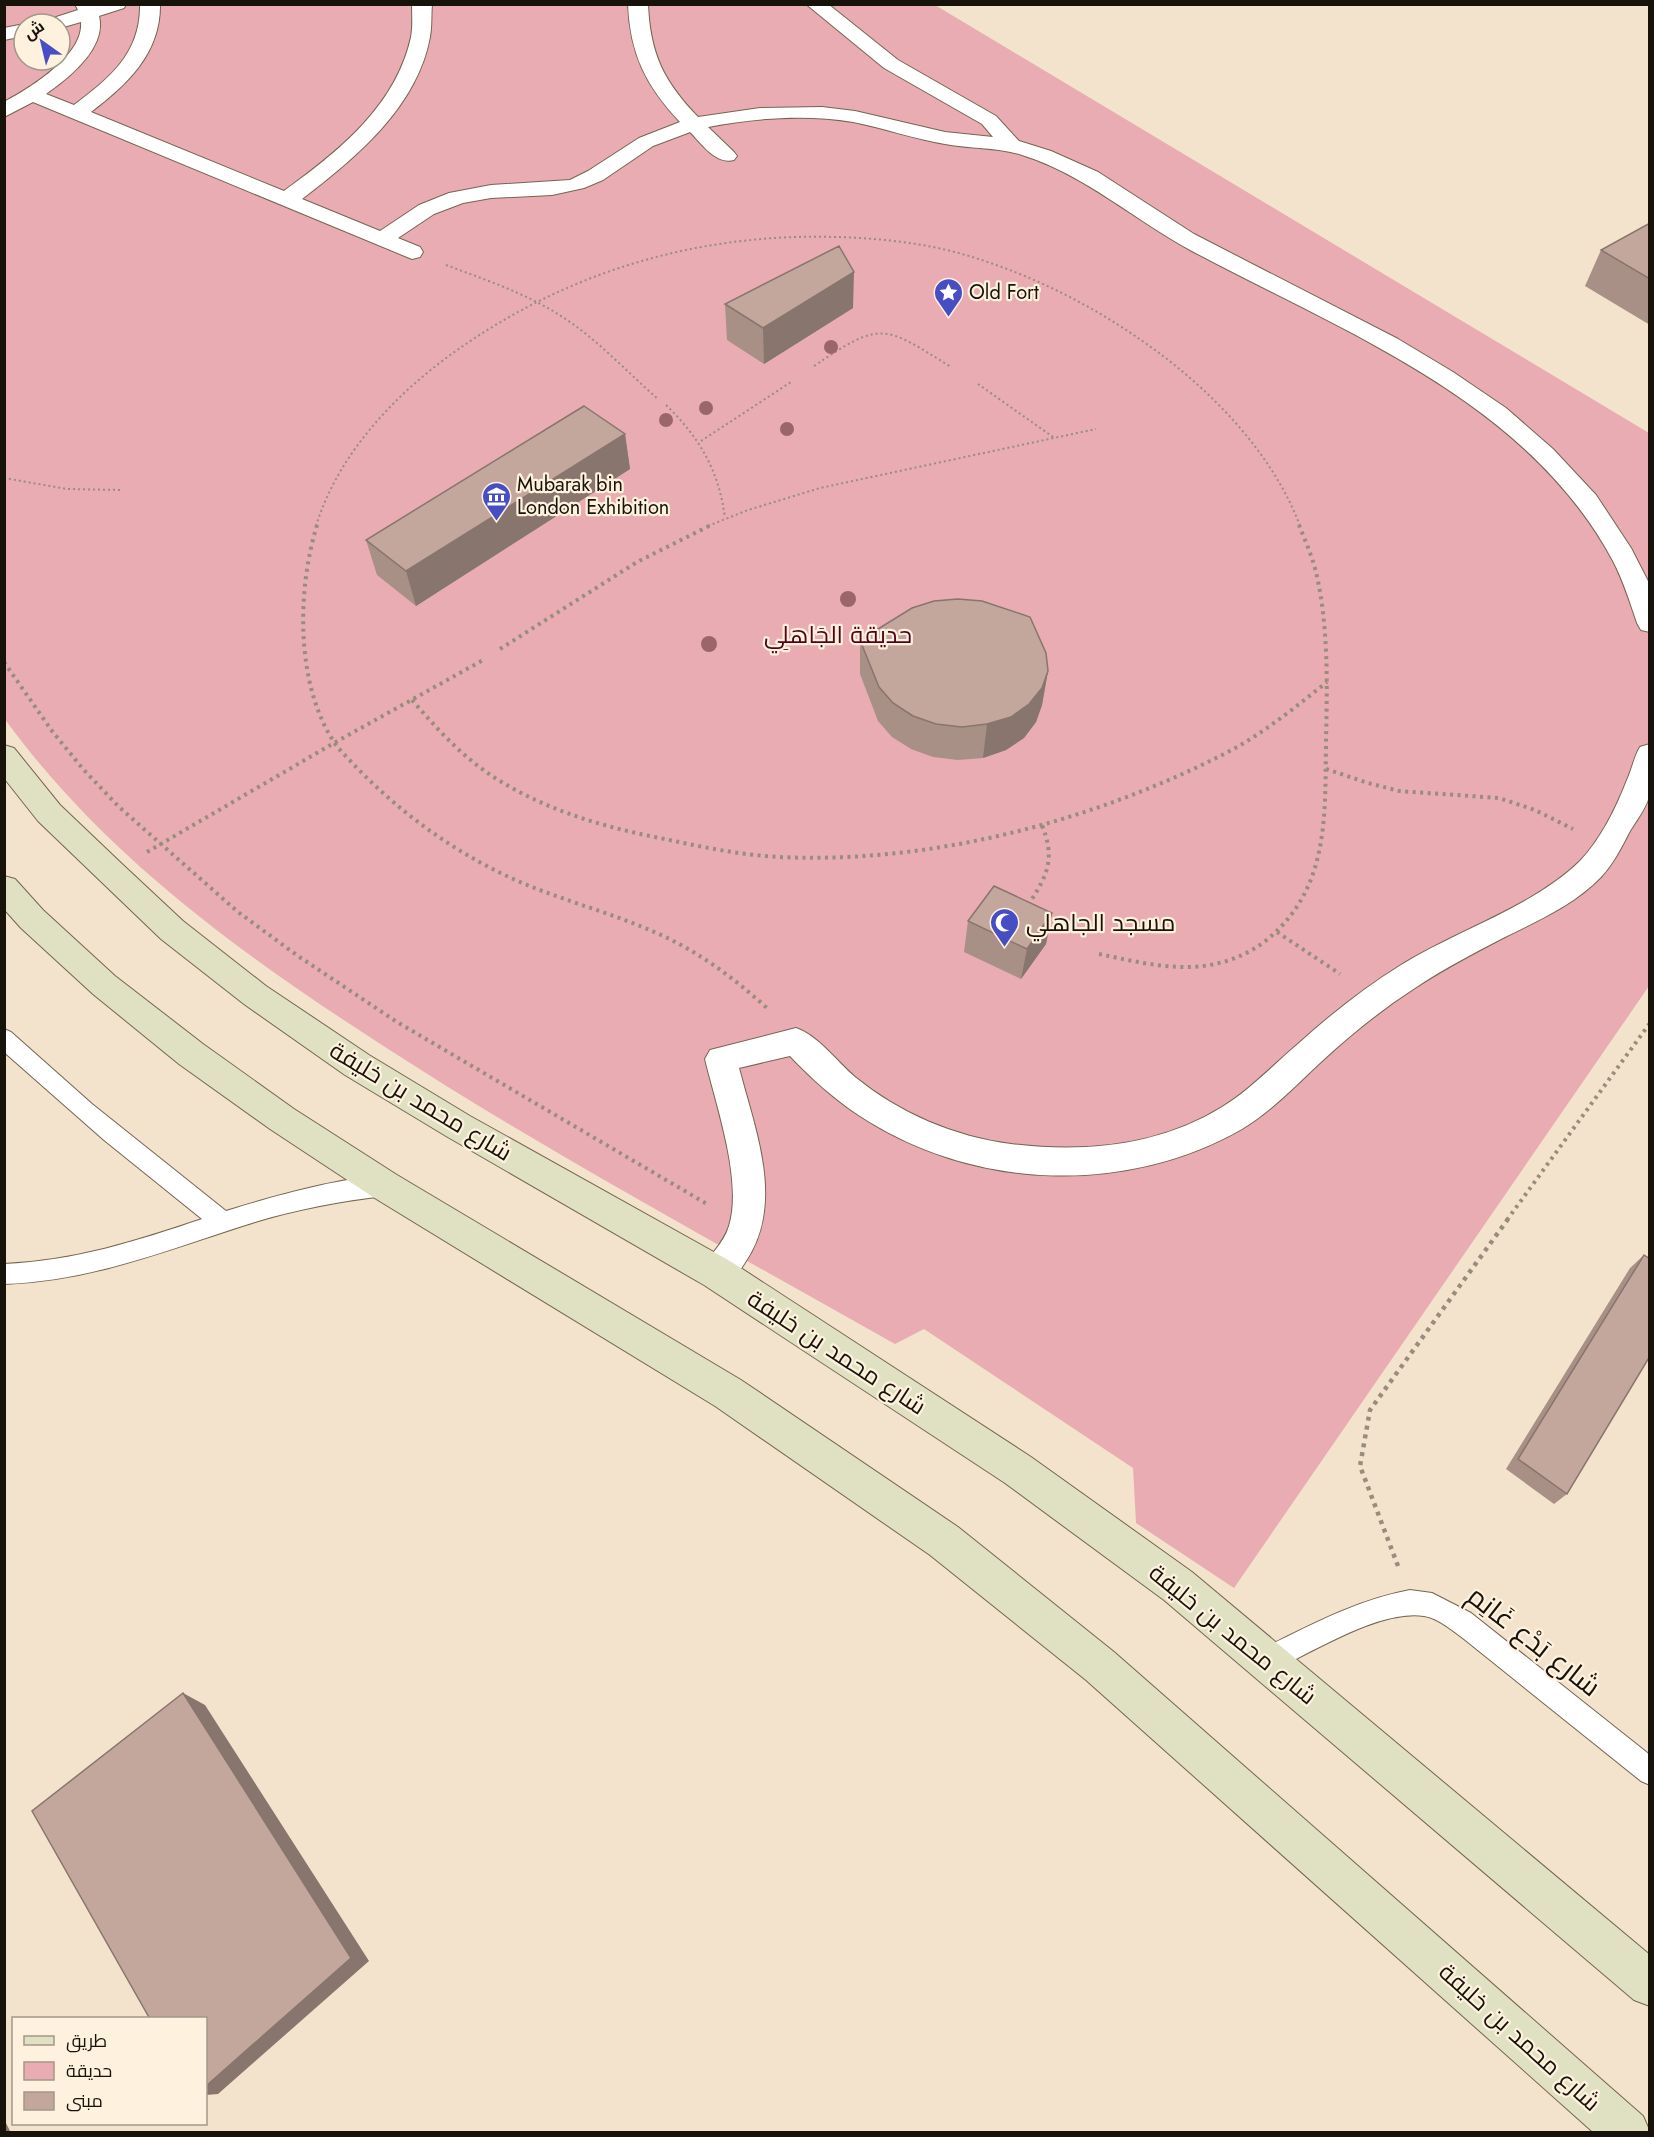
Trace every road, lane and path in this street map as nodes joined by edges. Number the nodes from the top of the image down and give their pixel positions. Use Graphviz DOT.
graph roads {
  1 [pos="117,4"];
  2 [pos="150,4"];
  3 [pos="422,4"];
  4 [pos="638,4"];
  5 [pos="815,4"];
  6 [pos="87,9"];
  7 [pos="72,16"];
  8 [pos="32,95"];
  9 [pos="4,111"];
  10 [pos="76,113"];
  11 [pos="692,124"];
  12 [pos="1012,146"];
  13 [pos="727,156"];
  14 [pos="286,200"];
  15 [pos="382,240"];
  16 [pos="412,252"];
  17 [pos="537,302"];
  18 [pos="814,366"];
  19 [pos="951,367"];
  20 [pos="791,382"];
  21 [pos="978,384"];
  22 [pos="658,399"];
  23 [pos="666,405"];
  24 [pos="1096,429"];
  25 [pos="1054,438"];
  26 [pos="701,441"];
  27 [pos="4,478"];
  28 [pos="123,490"];
  29 [pos="725,518"];
  30 [pos="1650,623"];
  31 [pos="500,649"];
  32 [pos="485,659"];
  33 [pos="4,662"];
  34 [pos="1327,682"];
  35 [pos="412,700"];
  36 [pos="334,743"];
  37 [pos="1650,754"];
  38 [pos="4,756"];
  39 [pos="1326,769"];
  40 [pos="1041,823"];
  41 [pos="160,844"];
  42 [pos="1604,853"];
  43 [pos="111,873"];
  44 [pos="4,888"];
  45 [pos="1023,914"];
  46 [pos="1276,932"];
  47 [pos="1099,954"];
  48 [pos="1376,997"];
  49 [pos="1650,1023"];
  50 [pos="4,1038"];
  51 [pos="796,1041"];
  52 [pos="385,1186"];
  53 [pos="224,1222"];
  54 [pos="746,1226"];
  55 [pos="4,1274"];
  56 [pos="717,1274"];
  57 [pos="1412,1603"];
  58 [pos="1267,1660"];
  59 [pos="1650,1773"];
  60 [pos="1650,1984"];
  61 [pos="1573,2085"];
  62 [pos="1611,2133"];
  63 [pos="1628,2133"];
  1 -- 6 [label="street"];
  2 -- 10 [label="street"];
  3 -- 14 [label="street"];
  4 -- 11 [label="street"];
  5 -- 12 [label="street"];
  6 -- 7 [label="street"];
  6 -- 8 [label="street"];
  8 -- 9 [label="street"];
  8 -- 10 [label="street"];
  10 -- 14 [label="street"];
  11 -- 12 [label="street"];
  11 -- 13 [label="street"];
  11 -- 15 [label="street"];
  12 -- 30 [label="street"];
  14 -- 15 [label="street"];
  15 -- 16 [label="street"];
  16 -- 17 [label="path"];
  17 -- 22 [label="path"];
  17 -- 34 [label="path"];
  17 -- 36 [label="path"];
  18 -- 19 [label="path"];
  20 -- 26 [label="path"];
  21 -- 25 [label="path"];
  23 -- 26 [label="path"];
  24 -- 25 [label="path"];
  25 -- 29 [label="path"];
  26 -- 29 [label="path"];
  27 -- 28 [label="path"];
  29 -- 31 [label="path"];
  32 -- 35 [label="path"];
  33 -- 41 [label="path"];
  34 -- 39 [label="path"];
  34 -- 40 [label="path"];
  35 -- 36 [label="path"];
  35 -- 40 [label="path"];
  36 -- 41 [label="path"];
  36 -- 51 [label="path"];
  37 -- 42 [label="street"];
  38 -- 43 [label="main road, شارع محمد بن خليفة"];
  39 -- 42 [label="path"];
  39 -- 46 [label="path"];
  40 -- 45 [label="path"];
  41 -- 43 [label="path"];
  41 -- 54 [label="path"];
  42 -- 48 [label="street"];
  43 -- 56 [label="main road, شارع محمد بن خليفة"];
  44 -- 52 [label="main road, شارع محمد بن خليفة"];
  46 -- 47 [label="path"];
  46 -- 48 [label="path"];
  48 -- 51 [label="street"];
  49 -- 57 [label="path"];
  50 -- 53 [label="lane"];
  51 -- 54 [label="street"];
  52 -- 53 [label="lane"];
  52 -- 61 [label="main road, شارع محمد بن خليفة"];
  53 -- 55 [label="lane"];
  54 -- 56 [label="street"];
  56 -- 58 [label="main road, شارع محمد بن خليفة"];
  57 -- 58 [label="lane, شارع بَدْع غَانِم"];
  57 -- 59 [label="lane, شارع بَدْع غَانِم"];
  58 -- 60 [label="main road, شارع محمد بن خليفة"];
  61 -- 62 [label="main road"];
  61 -- 63 [label="main road, شارع محمد بن خليفة"];
}
